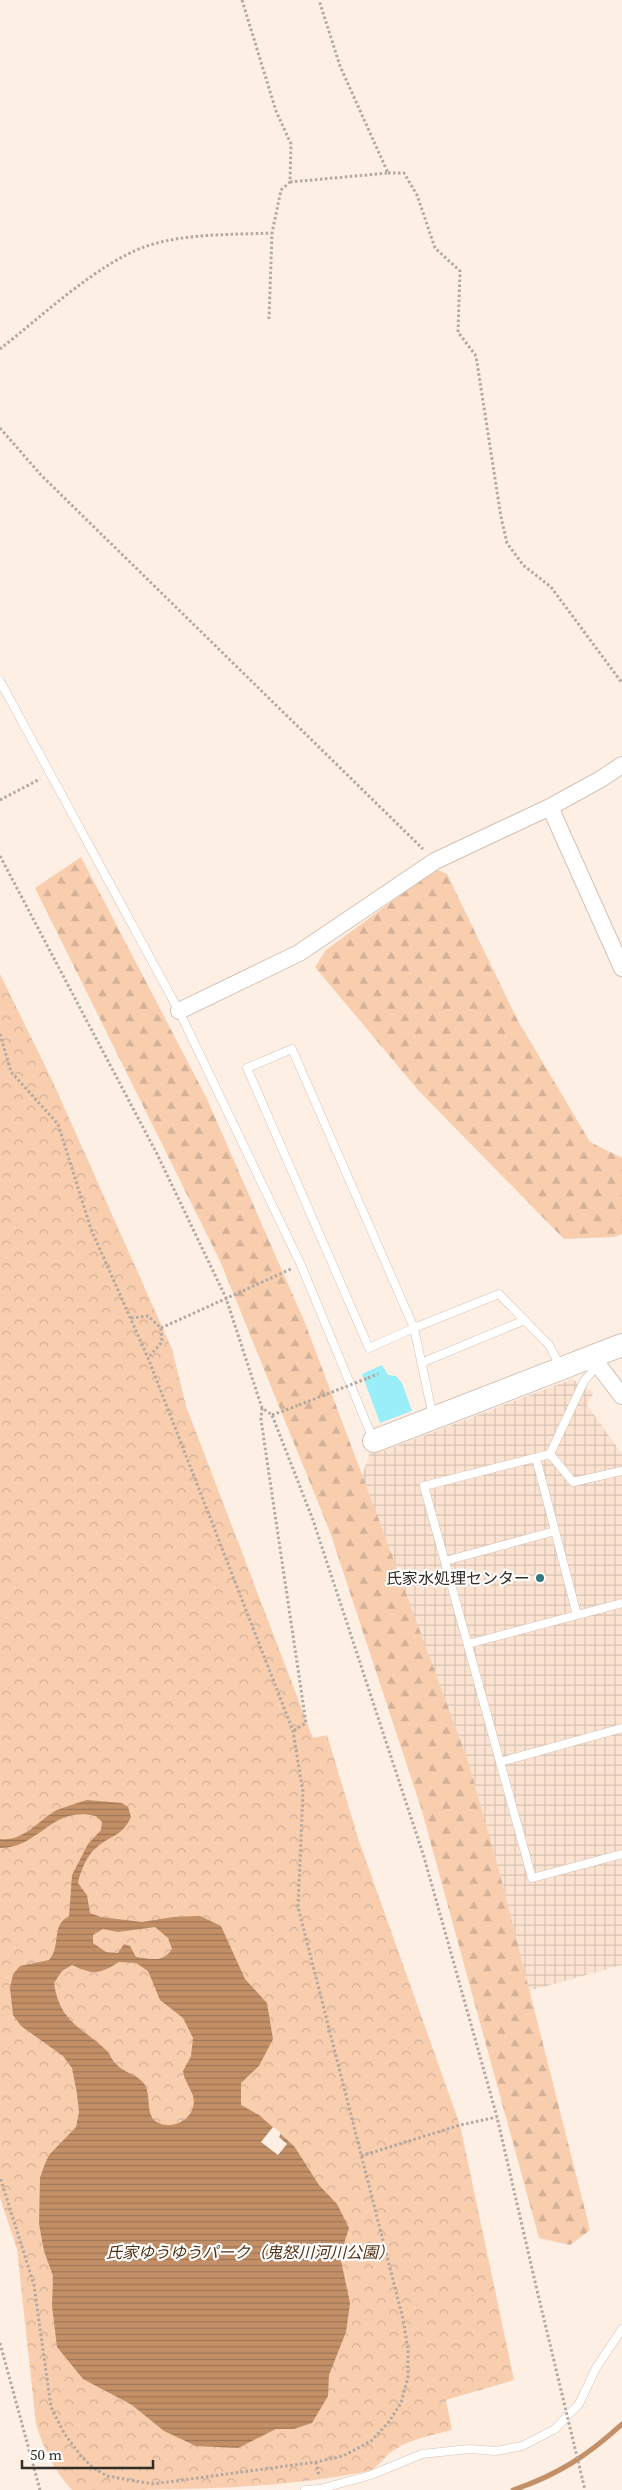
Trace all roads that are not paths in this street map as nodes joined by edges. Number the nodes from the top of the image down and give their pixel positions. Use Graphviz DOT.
graph roads {
  1 [pos="0,681"];
  2 [pos="622,765"];
  3 [pos="550,807"];
  4 [pos="622,968"];
  5 [pos="180,1011"];
  6 [pos="525,1320"];
  7 [pos="414,1328"];
  8 [pos="622,1345"];
  9 [pos="595,1361"];
  10 [pos="421,1363"];
  11 [pos="562,1369"];
  12 [pos="622,1396"];
  13 [pos="434,1417"];
  14 [pos="374,1441"];
  15 [pos="550,1454"];
  16 [pos="536,1458"];
  17 [pos="622,1471"];
  18 [pos="555,1531"];
  19 [pos="445,1561"];
  20 [pos="622,1603"];
  21 [pos="577,1615"];
  22 [pos="468,1644"];
  23 [pos="622,1728"];
  24 [pos="500,1762"];
  25 [pos="622,1854"];
  26 [pos="622,2329"];
  27 [pos="306,2490"];
  1 -- 5 [label="lane"];
  2 -- 3 [label="street"];
  3 -- 4 [label="street"];
  3 -- 5 [label="street"];
  5 -- 14 [label="lane"];
  6 -- 7 [label="lane"];
  6 -- 10 [label="lane"];
  6 -- 11 [label="lane"];
  7 -- 7 [label="lane"];
  7 -- 10 [label="lane"];
  8 -- 9 [label="street"];
  9 -- 11 [label="street"];
  9 -- 12 [label="street"];
  9 -- 15 [label="lane"];
  10 -- 13 [label="lane"];
  11 -- 13 [label="street"];
  13 -- 14 [label="street"];
  15 -- 16 [label="lane"];
  15 -- 17 [label="lane"];
  16 -- 18 [label="lane"];
  16 -- 19 [label="lane"];
  18 -- 19 [label="lane"];
  18 -- 21 [label="lane"];
  19 -- 22 [label="lane"];
  20 -- 21 [label="lane"];
  21 -- 22 [label="lane"];
  22 -- 24 [label="lane"];
  23 -- 24 [label="lane"];
  24 -- 25 [label="lane"];
  26 -- 27 [label="lane"];
}
